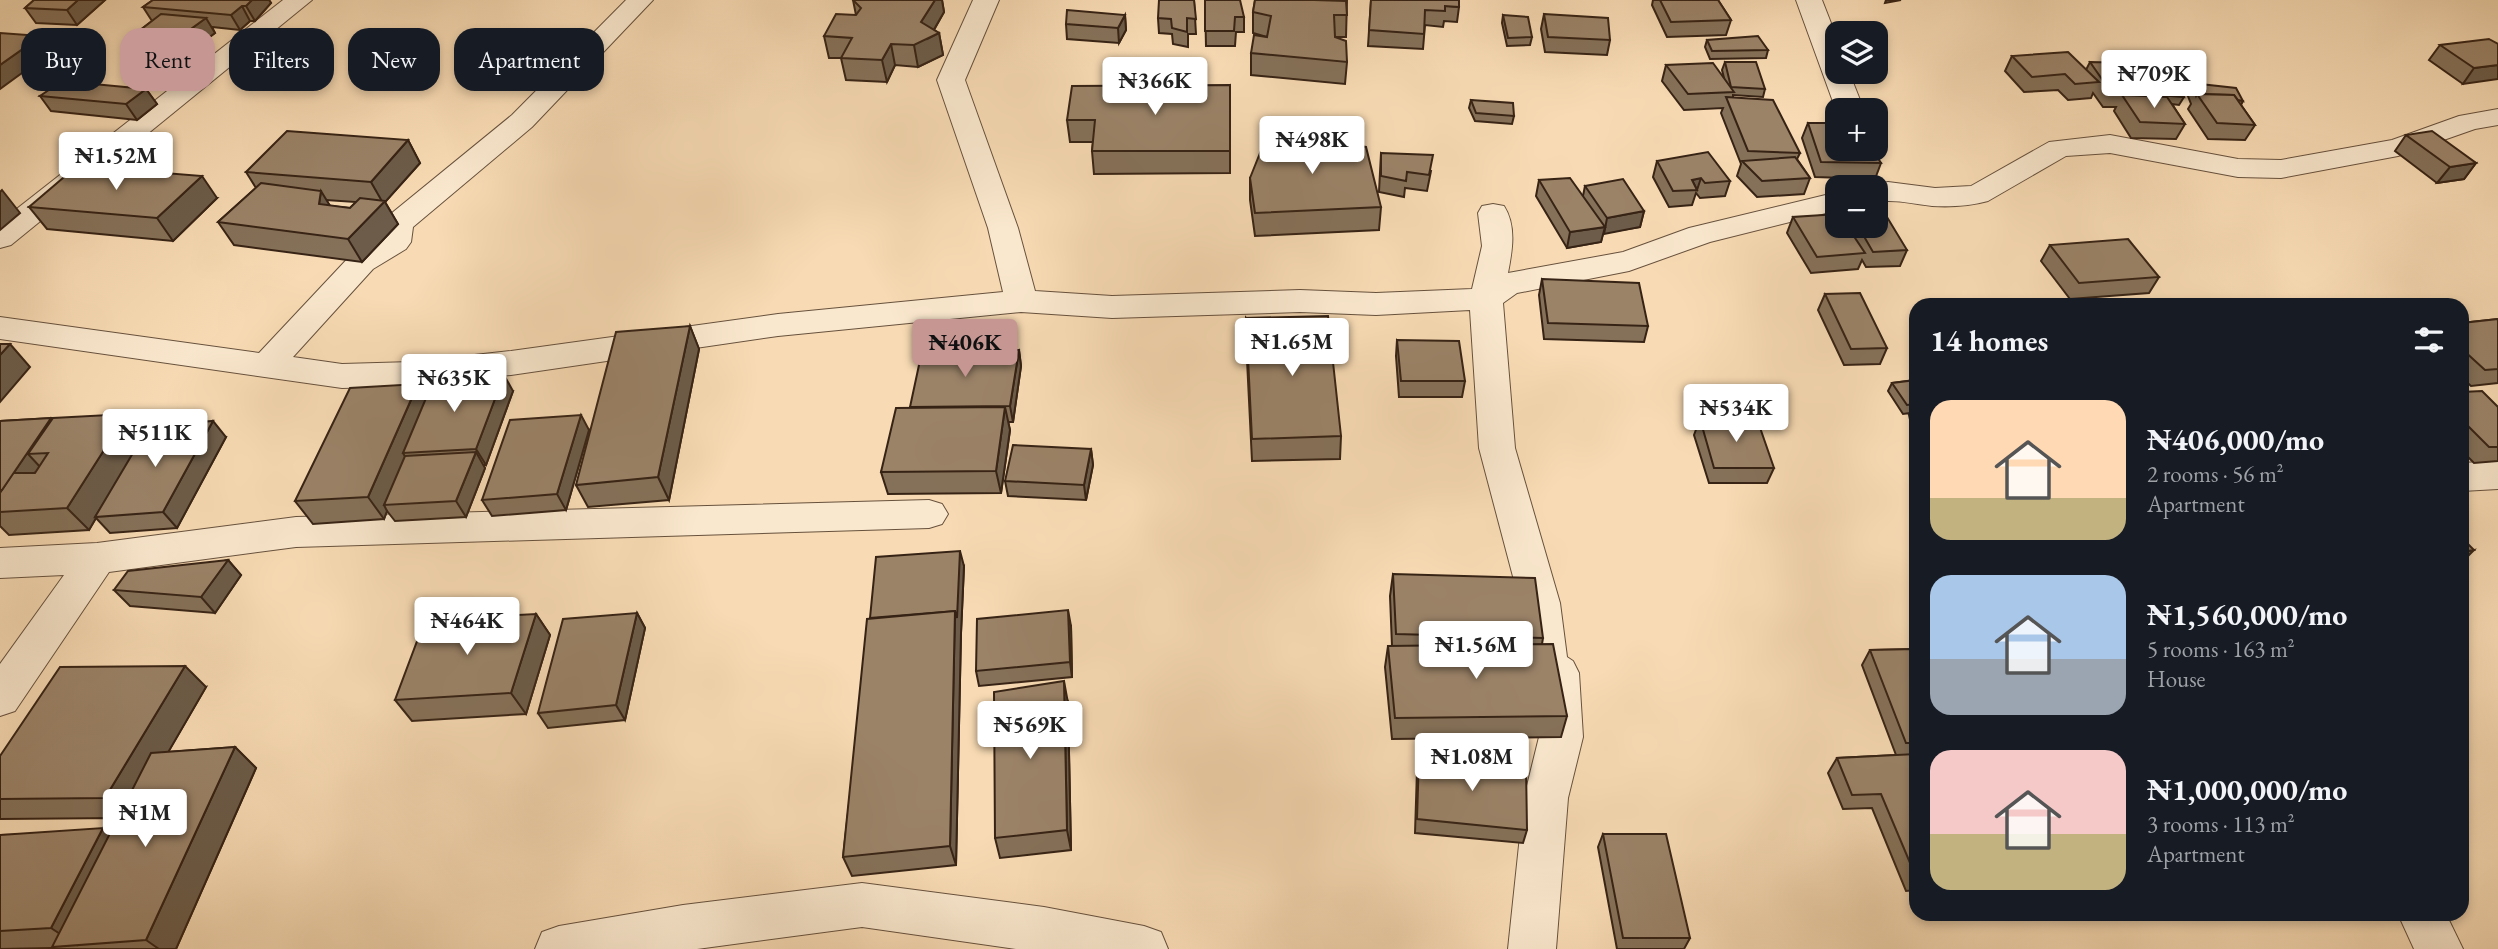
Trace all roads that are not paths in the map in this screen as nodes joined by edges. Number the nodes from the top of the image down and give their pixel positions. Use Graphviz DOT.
graph roads {
  1 [pos="299,0"];
  2 [pos="640,0"];
  3 [pos="986,0"];
  4 [pos="1809,0"];
  5 [pos="1846,98"];
  6 [pos="2498,117"];
  7 [pos="1888,187"];
  8 [pos="1825,204"];
  9 [pos="1493,213"];
  10 [pos="0,238"];
  11 [pos="1486,299"];
  12 [pos="1021,301"];
  13 [pos="0,328"];
  14 [pos="266,366"];
  15 [pos="2498,475"];
  16 [pos="2469,477"];
  17 [pos="929,514"];
  18 [pos="97,558"];
  19 [pos="0,563"];
  20 [pos="0,698"];
  21 [pos="2426,921"];
  22 [pos="559,949"];
  23 [pos="1144,949"];
  24 [pos="1532,949"];
  25 [pos="2440,949"];
  1 -- 10 [label="street"];
  2 -- 14 [label="street"];
  3 -- 12 [label="street"];
  4 -- 5 [label="street"];
  6 -- 7 [label="street"];
  8 -- 11 [label="street"];
  9 -- 11 [label="street"];
  11 -- 12 [label="street"];
  11 -- 24 [label="street"];
  12 -- 14 [label="street"];
  13 -- 14 [label="street"];
  15 -- 16 [label="street"];
  17 -- 18 [label="street"];
  18 -- 19 [label="street"];
  18 -- 20 [label="street"];
  21 -- 25 [label="street"];
  22 -- 23 [label="street"];
}
